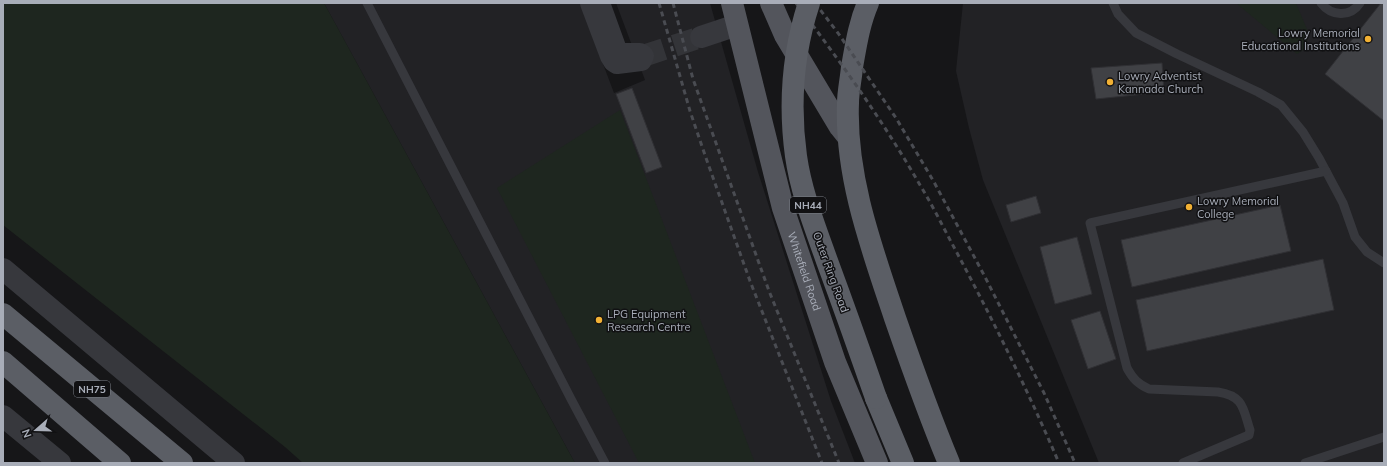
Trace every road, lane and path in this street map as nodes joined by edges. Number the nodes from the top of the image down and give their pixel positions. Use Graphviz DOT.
graph roads {
  1 [pos="367,3"];
  2 [pos="591,3"];
  3 [pos="599,3"];
  4 [pos="732,3"];
  5 [pos="771,3"];
  6 [pos="809,3"];
  7 [pos="868,3"];
  8 [pos="1113,3"];
  9 [pos="1321,3"];
  10 [pos="1360,3"];
  11 [pos="737,25"];
  12 [pos="701,37"];
  13 [pos="848,137"];
  14 [pos="1326,171"];
  15 [pos="1384,263"];
  16 [pos="3,269"];
  17 [pos="3,314"];
  18 [pos="3,362"];
  19 [pos="3,416"];
  20 [pos="1384,437"];
  21 [pos="60,463"];
  22 [pos="120,463"];
  23 [pos="182,463"];
  24 [pos="234,463"];
  25 [pos="605,463"];
  26 [pos="877,463"];
  27 [pos="903,463"];
  28 [pos="949,463"];
  29 [pos="1183,463"];
  30 [pos="1305,463"];
  1 -- 25 [label="lane"];
  2 -- 3 [label="street"];
  4 -- 11 [label="main road, Whitefield Road"];
  5 -- 13 [label="main road"];
  6 -- 27 [label="highway, Outer Ring Road / NH44, bridge"];
  7 -- 13 [label="highway"];
  8 -- 14 [label="lane"];
  9 -- 10 [label="lane"];
  11 -- 12 [label="street"];
  11 -- 26 [label="main road, Whitefield Road"];
  13 -- 28 [label="highway"];
  14 -- 15 [label="lane"];
  14 -- 29 [label="lane"];
  16 -- 24 [label="street"];
  17 -- 23 [label="highway, NH75"];
  18 -- 22 [label="highway"];
  19 -- 21 [label="street"];
  20 -- 30 [label="lane"];
}
